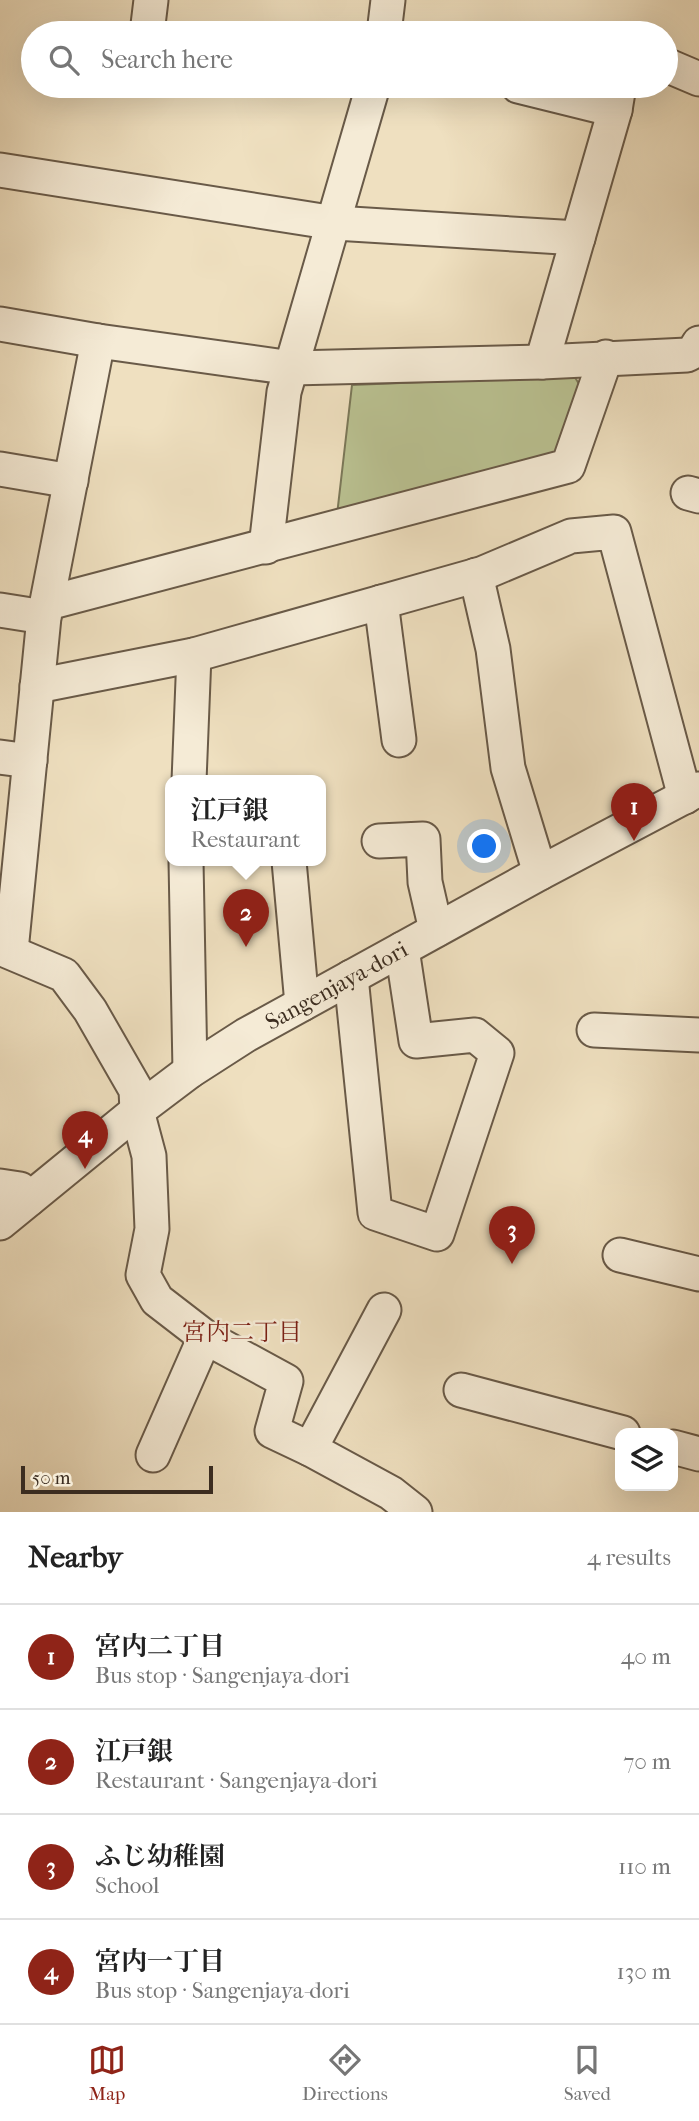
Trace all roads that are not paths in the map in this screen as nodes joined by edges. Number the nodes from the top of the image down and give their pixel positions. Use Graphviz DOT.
graph roads {
  1 [pos="150,0"];
  2 [pos="388,0"];
  3 [pos="148,21"];
  4 [pos="385,21"];
  5 [pos="678,70"];
  6 [pos="699,79"];
  7 [pos="370,98"];
  8 [pos="617,98"];
  9 [pos="0,170"];
  10 [pos="335,223"];
  11 [pos="578,238"];
  12 [pos="0,324"];
  13 [pos="97,341"];
  14 [pos="699,343"];
  15 [pos="606,357"];
  16 [pos="542,362"];
  17 [pos="292,368"];
  18 [pos="0,469"];
  19 [pos="71,481"];
  20 [pos="266,547"];
  21 [pos="476,575"];
  22 [pos="381,602"];
  23 [pos="0,610"];
  24 [pos="46,610"];
  25 [pos="194,655"];
  26 [pos="37,686"];
  27 [pos="399,740"];
  28 [pos="15,759"];
  29 [pos="189,775"];
  30 [pos="692,793"];
  31 [pos="379,841"];
  32 [pos="186,866"];
  33 [pos="289,866"];
  34 [pos="540,873"];
  35 [pos="436,930"];
  36 [pos="401,949"];
  37 [pos="5,950"];
  38 [pos="351,977"];
  39 [pos="302,1004"];
  40 [pos="594,1030"];
  41 [pos="699,1035"];
  42 [pos="190,1071"];
  43 [pos="137,1111"];
  44 [pos="15,1193"];
  45 [pos="0,1223"];
  46 [pos="620,1255"];
  47 [pos="699,1274"];
  48 [pos="384,1310"];
  49 [pos="205,1338"];
  50 [pos="461,1390"];
  51 [pos="615,1431"];
  52 [pos="678,1448"];
  53 [pos="310,1449"];
  54 [pos="699,1454"];
  55 [pos="153,1455"];
  56 [pos="415,1512"];
  1 -- 3 [label="street"];
  2 -- 4 [label="street"];
  5 -- 6 [label="street"];
  7 -- 10 [label="street"];
  8 -- 11 [label="street"];
  9 -- 10 [label="street"];
  10 -- 11 [label="street"];
  10 -- 17 [label="street"];
  11 -- 16 [label="street"];
  12 -- 13 [label="street"];
  13 -- 17 [label="street"];
  13 -- 19 [label="street"];
  14 -- 15 [label="street"];
  15 -- 16 [label="street"];
  15 -- 20 [label="street"];
  16 -- 17 [label="street"];
  17 -- 20 [label="street"];
  18 -- 19 [label="street"];
  19 -- 24 [label="street"];
  20 -- 24 [label="street"];
  21 -- 22 [label="street"];
  21 -- 30 [label="street"];
  21 -- 34 [label="street"];
  22 -- 25 [label="street"];
  22 -- 27 [label="street"];
  23 -- 24 [label="street"];
  24 -- 26 [label="street"];
  25 -- 26 [label="street"];
  25 -- 29 [label="street"];
  26 -- 28 [label="street"];
  28 -- 37 [label="street"];
  30 -- 34 [label="street, Sangenjaya-dori"];
  31 -- 35 [label="street"];
  32 -- 42 [label="street"];
  33 -- 39 [label="street"];
  34 -- 35 [label="street, Sangenjaya-dori"];
  35 -- 36 [label="street, Sangenjaya-dori"];
  36 -- 38 [label="street, Sangenjaya-dori"];
  36 -- 38 [label="street"];
  37 -- 43 [label="street"];
  38 -- 39 [label="street, Sangenjaya-dori"];
  39 -- 42 [label="street, Sangenjaya-dori"];
  40 -- 41 [label="street"];
  42 -- 43 [label="street, Sangenjaya-dori"];
  43 -- 44 [label="street, Sangenjaya-dori"];
  43 -- 49 [label="street"];
  44 -- 45 [label="street, Sangenjaya-dori"];
  46 -- 47 [label="street"];
  48 -- 53 [label="street"];
  49 -- 53 [label="street"];
  49 -- 55 [label="street"];
  50 -- 51 [label="street"];
  52 -- 54 [label="street"];
  53 -- 56 [label="street"];
}
